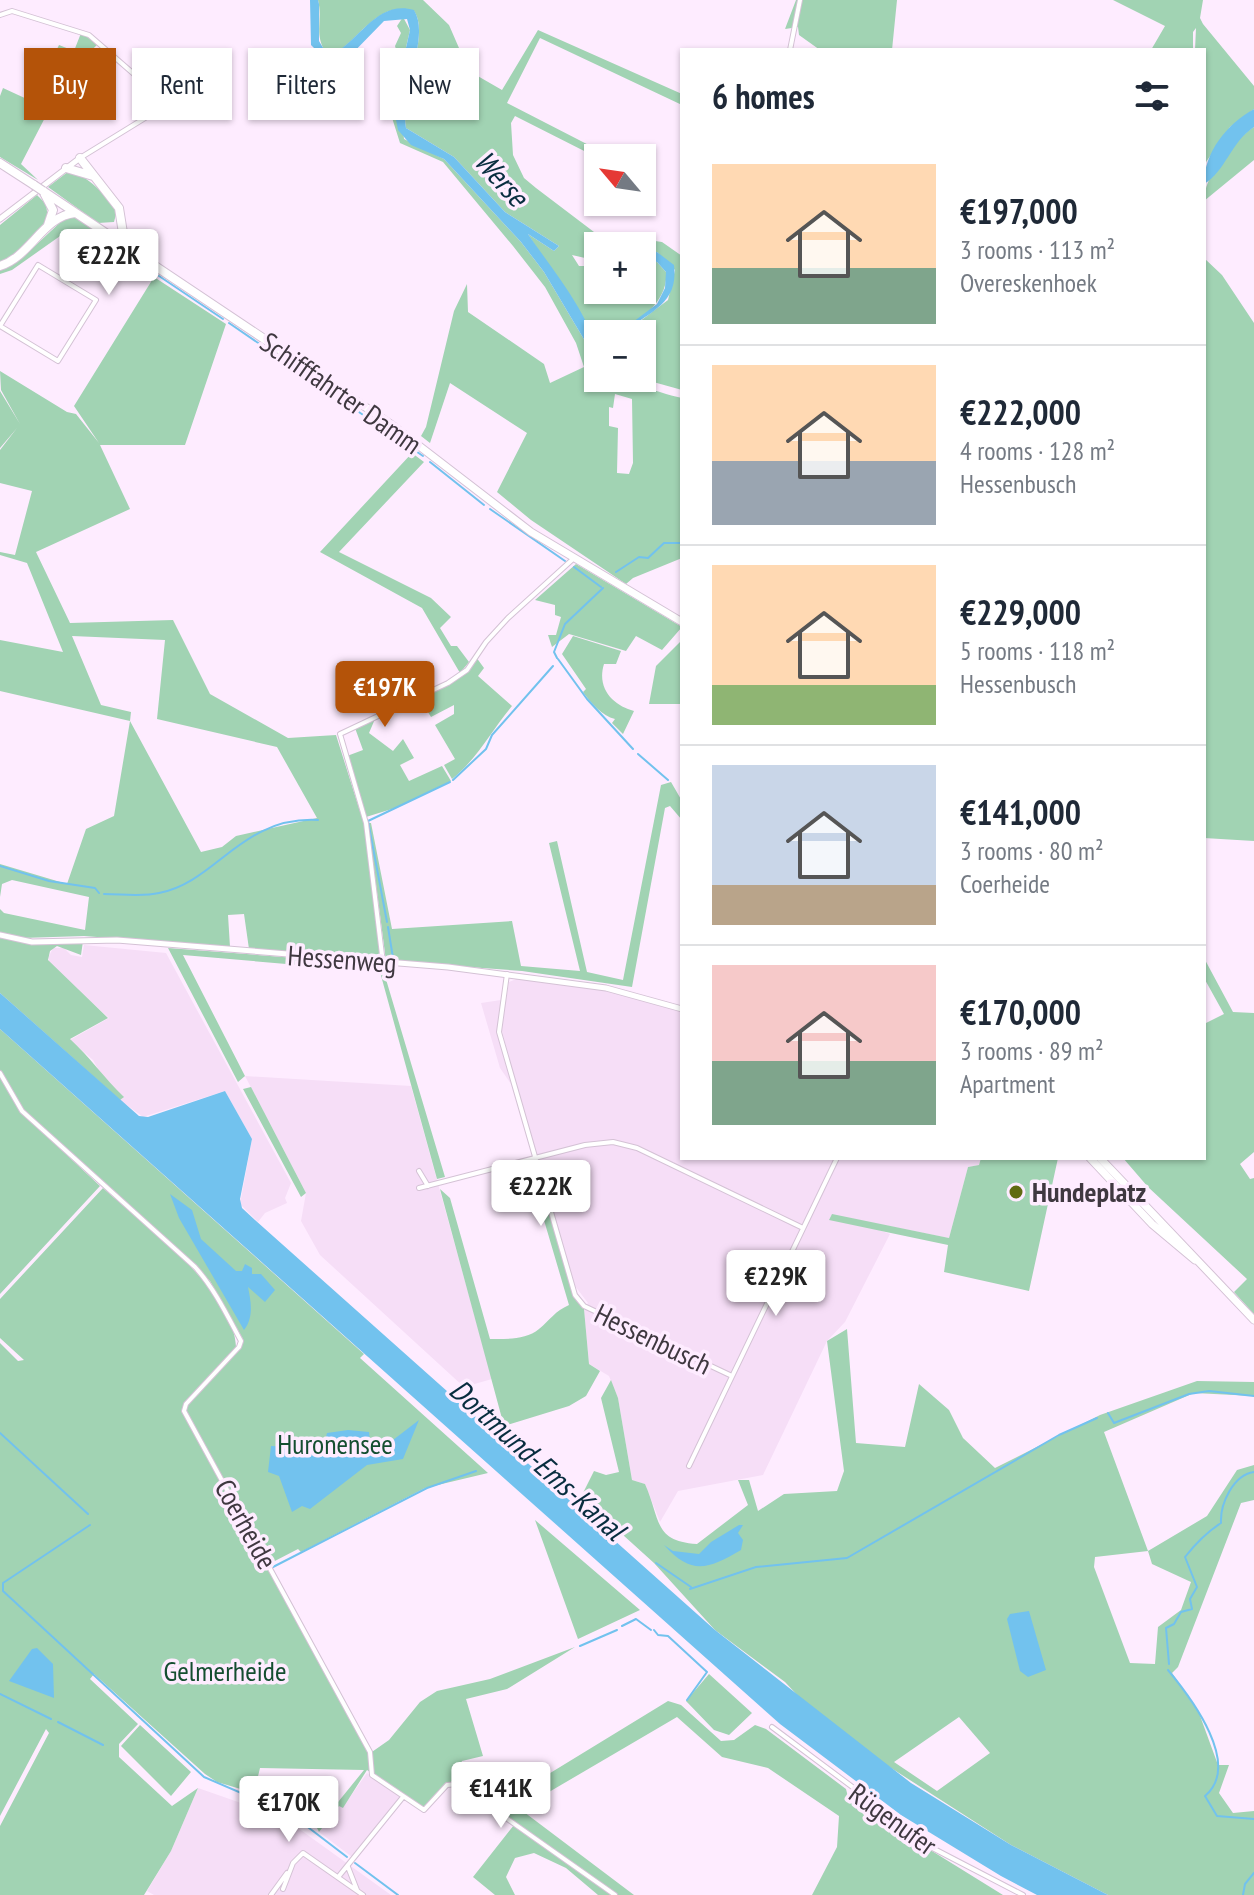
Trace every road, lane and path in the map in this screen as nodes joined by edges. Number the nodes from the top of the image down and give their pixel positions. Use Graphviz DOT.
graph roads {
  1 [pos="800,0"];
  2 [pos="0,15"];
  3 [pos="790,48"];
  4 [pos="80,158"];
  5 [pos="0,163"];
  6 [pos="66,168"];
  7 [pos="94,176"];
  8 [pos="39,188"];
  9 [pos="75,213"];
  10 [pos="121,217"];
  11 [pos="0,219"];
  12 [pos="46,229"];
  13 [pos="101,230"];
  14 [pos="135,253"];
  15 [pos="0,266"];
  16 [pos="0,326"];
  17 [pos="318,375"];
  18 [pos="573,559"];
  19 [pos="680,621"];
  20 [pos="0,935"];
  21 [pos="383,963"];
  22 [pos="507,974"];
  23 [pos="680,1007"];
  24 [pos="0,1073"];
  25 [pos="536,1159"];
  26 [pos="836,1160"];
  27 [pos="1092,1160"];
  28 [pos="1102,1160"];
  29 [pos="419,1171"];
  30 [pos="428,1186"];
  31 [pos="419,1188"];
  32 [pos="803,1228"];
  33 [pos="1207,1269"];
  34 [pos="1254,1320"];
  35 [pos="732,1376"];
  36 [pos="689,1466"];
  37 [pos="772,1727"];
  38 [pos="403,1797"];
  39 [pos="348,1865"];
  40 [pos="287,1873"];
  41 [pos="339,1876"];
  42 [pos="283,1889"];
  43 [pos="357,1890"];
  44 [pos="271,1895"];
  45 [pos="363,1895"];
  46 [pos="615,1895"];
  47 [pos="1023,1895"];
  1 -- 3 [label="street"];
  2 -- 4 [label="street"];
  4 -- 6 [label="street"];
  4 -- 7 [label="highway"];
  5 -- 8 [label="highway, Schifffahrter Damm"];
  6 -- 7 [label="highway"];
  6 -- 11 [label="street"];
  7 -- 10 [label="highway"];
  8 -- 9 [label="highway, Schifffahrter Damm"];
  8 -- 12 [label="highway"];
  9 -- 12 [label="highway"];
  9 -- 13 [label="highway, Schifffahrter Damm"];
  10 -- 13 [label="highway"];
  10 -- 14 [label="highway"];
  12 -- 15 [label="highway"];
  13 -- 14 [label="highway, Schifffahrter Damm"];
  14 -- 17 [label="highway, Schifffahrter Damm"];
  16 -- 16 [label="street"];
  17 -- 18 [label="main road, Schifffahrter Damm"];
  18 -- 19 [label="main road, Schifffahrter Damm"];
  18 -- 21 [label="street"];
  20 -- 21 [label="street, Hessenweg"];
  21 -- 22 [label="street, Hessenweg"];
  22 -- 23 [label="street, Hessenweg"];
  22 -- 25 [label="street, Hessenbusch"];
  24 -- 38 [label="street, Coerheide"];
  25 -- 30 [label="street"];
  25 -- 32 [label="street"];
  25 -- 35 [label="street, Hessenbusch"];
  26 -- 32 [label="street, Hessenbusch"];
  27 -- 33 [label="main road"];
  28 -- 33 [label="main road"];
  29 -- 30 [label="street"];
  30 -- 31 [label="street"];
  32 -- 35 [label="street, Hessenbusch"];
  33 -- 34 [label="main road"];
  35 -- 36 [label="street, Hessenbusch"];
  37 -- 47 [label="street, Rügenufer"];
  38 -- 39 [label="street"];
  38 -- 46 [label="street"];
  39 -- 41 [label="street"];
  39 -- 43 [label="street"];
  40 -- 41 [label="street"];
  40 -- 42 [label="street"];
  40 -- 44 [label="street"];
  41 -- 43 [label="street"];
  43 -- 45 [label="street"];
}
